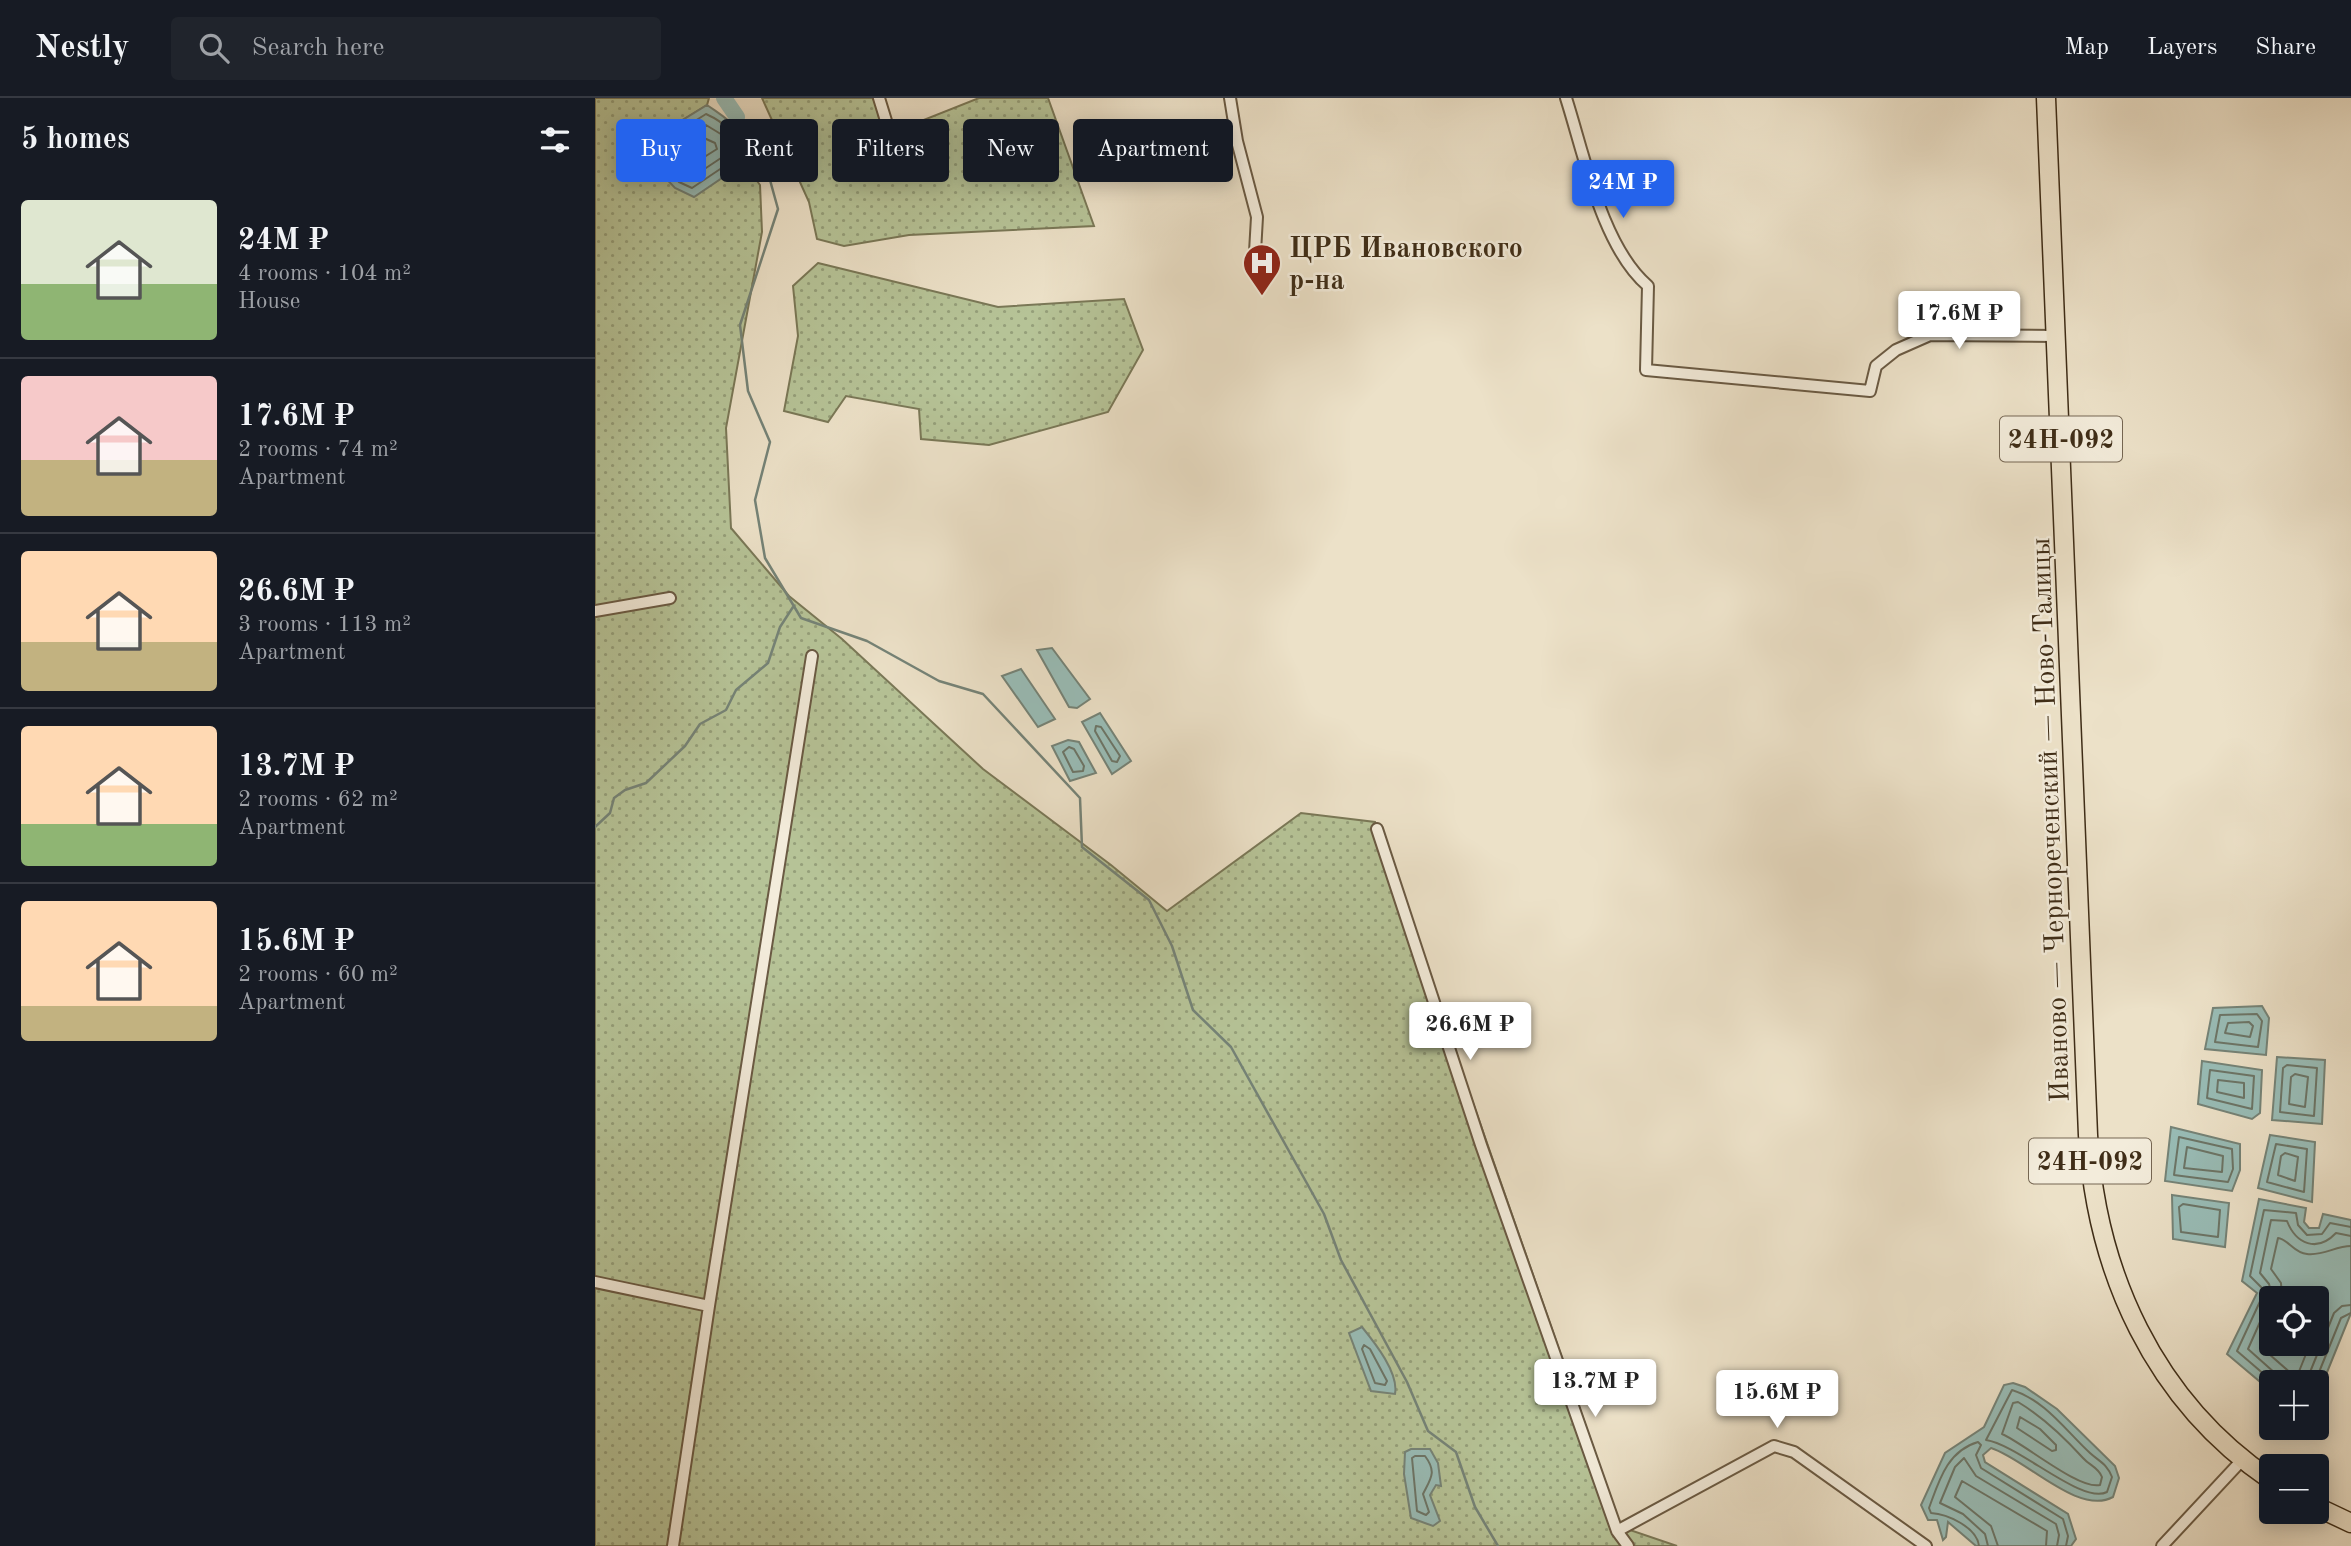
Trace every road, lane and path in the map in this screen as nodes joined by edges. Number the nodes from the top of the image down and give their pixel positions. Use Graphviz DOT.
graph roads {
  1 [pos="879,98"];
  2 [pos="1230,98"];
  3 [pos="1566,98"];
  4 [pos="2046,98"];
  5 [pos="885,119"];
  6 [pos="1255,252"];
  7 [pos="1914,300"];
  8 [pos="1930,335"];
  9 [pos="2056,336"];
  10 [pos="670,598"];
  11 [pos="595,611"];
  12 [pos="813,656"];
  13 [pos="1377,829"];
  14 [pos="595,1282"];
  15 [pos="709,1306"];
  16 [pos="2244,1458"];
  17 [pos="2259,1470"];
  18 [pos="2329,1513"];
  19 [pos="2351,1523"];
  20 [pos="1617,1531"];
  21 [pos="673,1546"];
  22 [pos="1628,1546"];
  23 [pos="1926,1546"];
  24 [pos="2162,1546"];
  1 -- 5 [label="street"];
  2 -- 6 [label="street"];
  3 -- 8 [label="street"];
  4 -- 9 [label="main road, Иваново — Чернореченский — Ново-Талицы / 24Н-092"];
  7 -- 8 [label="street"];
  8 -- 9 [label="street"];
  9 -- 16 [label="main road, Иваново — Чернореченский — Ново-Талицы / 24Н-092"];
  10 -- 11 [label="street"];
  12 -- 15 [label="street"];
  13 -- 20 [label="street"];
  14 -- 15 [label="street"];
  15 -- 21 [label="street"];
  16 -- 17 [label="main road, Иваново — Чернореченский — Ново-Талицы / 24Н-092"];
  16 -- 24 [label="street"];
  18 -- 19 [label="main road"];
  20 -- 22 [label="street"];
  20 -- 23 [label="street"];
}
